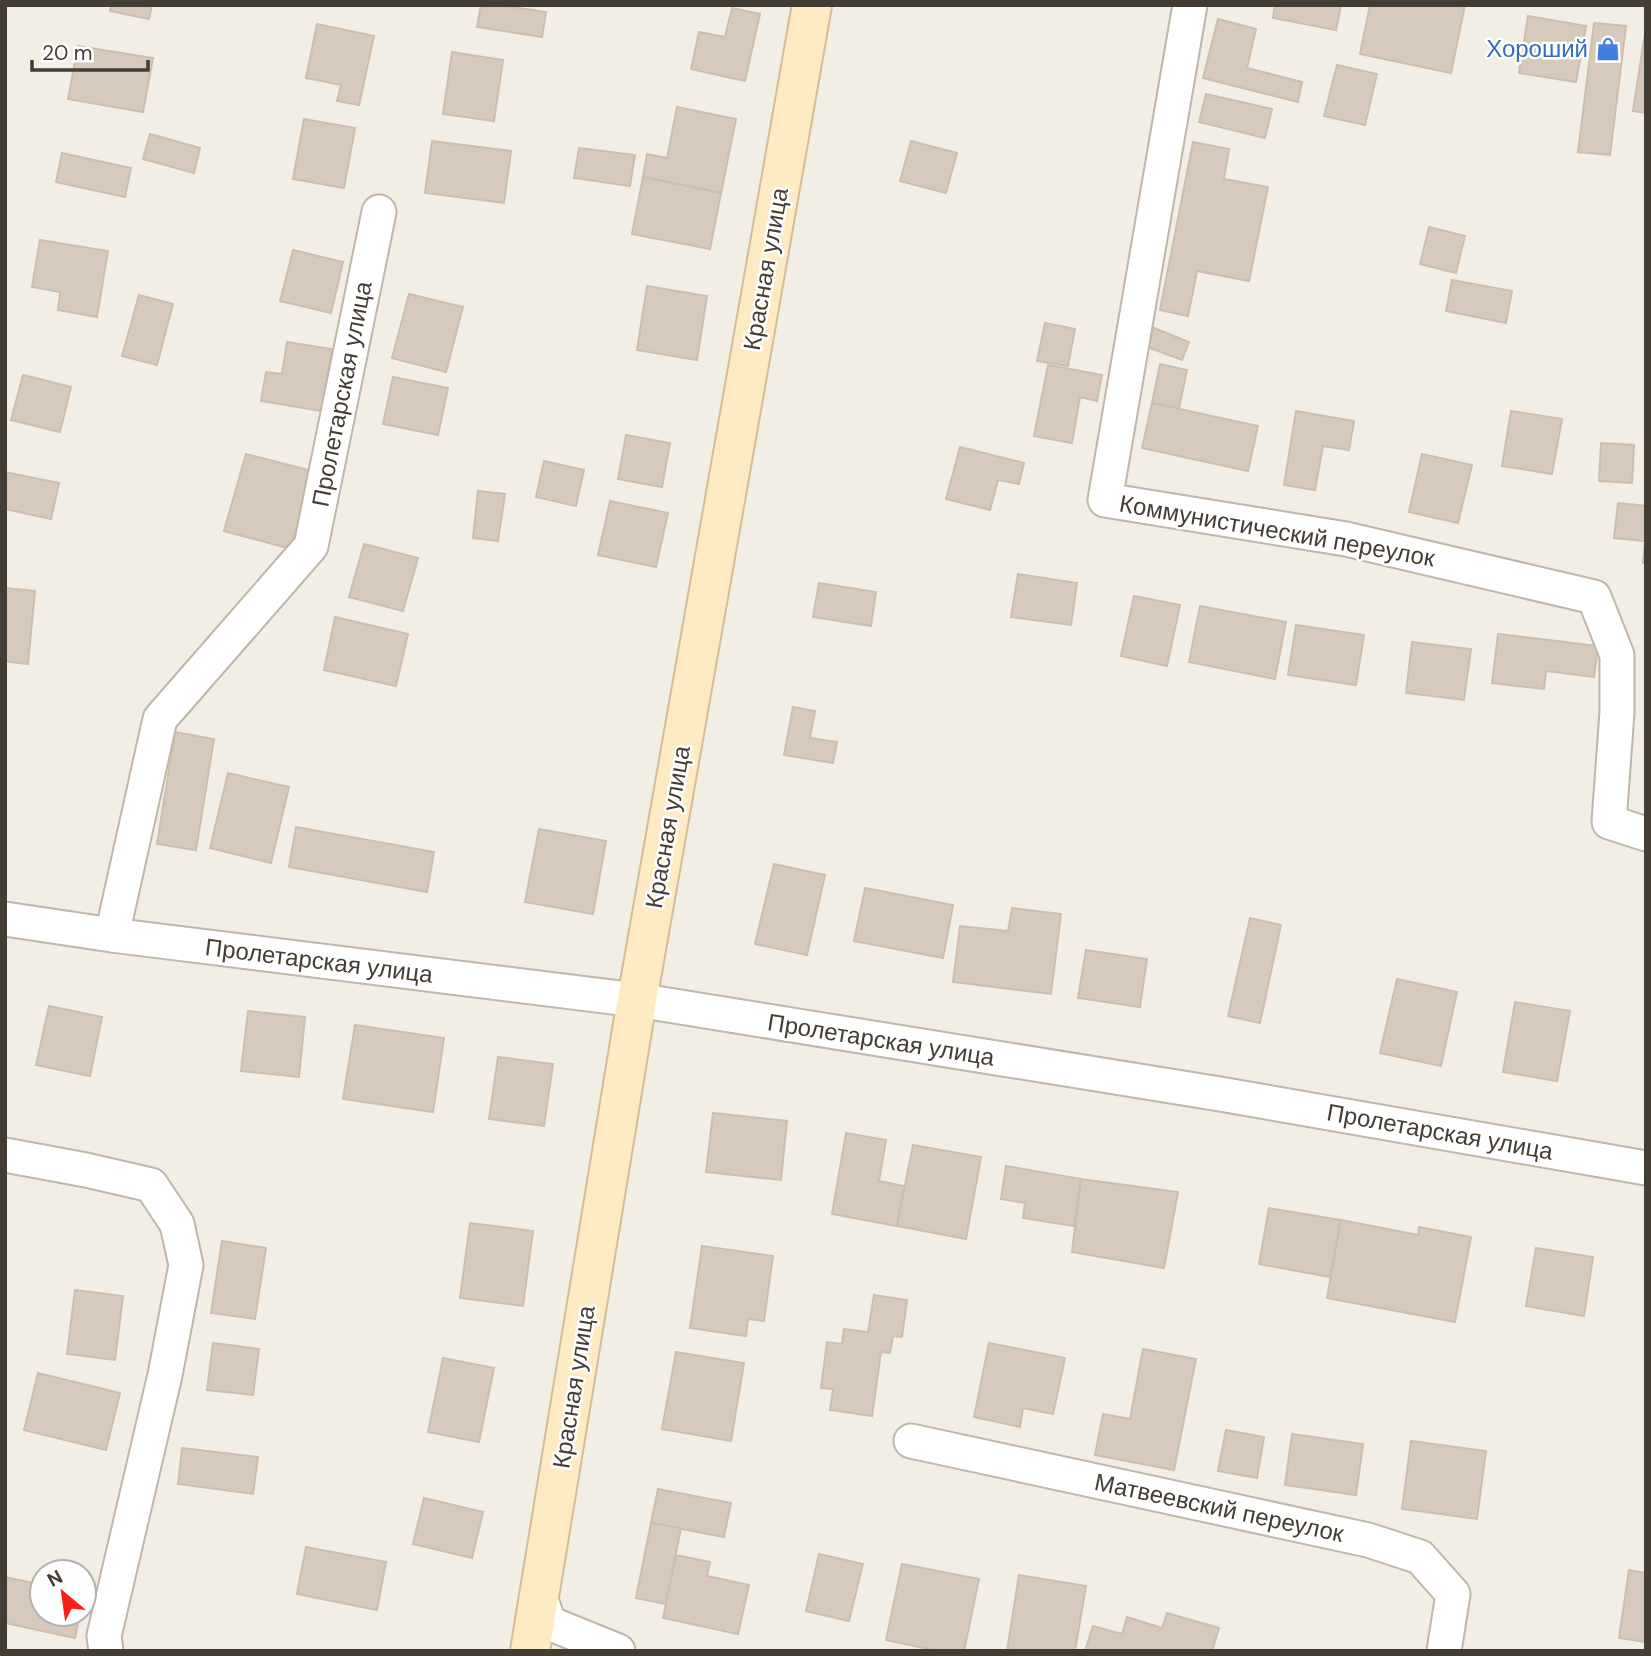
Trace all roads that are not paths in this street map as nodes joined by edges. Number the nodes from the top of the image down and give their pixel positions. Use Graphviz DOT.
graph roads {
  1 [pos="812,5"];
  2 [pos="1189,5"];
  3 [pos="379,212"];
  4 [pos="1646,834"];
  5 [pos="5,919"];
  6 [pos="112,935"];
  7 [pos="637,1000"];
  8 [pos="5,1155"];
  9 [pos="1646,1168"];
  10 [pos="911,1441"];
  11 [pos="539,1594"];
  12 [pos="106,1651"];
  13 [pos="530,1651"];
  14 [pos="618,1651"];
  15 [pos="1444,1651"];
  1 -- 7 [label="street, Красная улица"];
  2 -- 4 [label="street, Коммунистический переулок"];
  3 -- 6 [label="street, Пролетарская улица"];
  5 -- 6 [label="street, Пролетарская улица"];
  6 -- 7 [label="street, Пролетарская улица"];
  7 -- 9 [label="street, Пролетарская улица"];
  7 -- 11 [label="street, Красная улица"];
  8 -- 12 [label="street"];
  10 -- 15 [label="street, Матвеевский переулок"];
  11 -- 13 [label="street, Красная улица"];
  11 -- 14 [label="street"];
}
